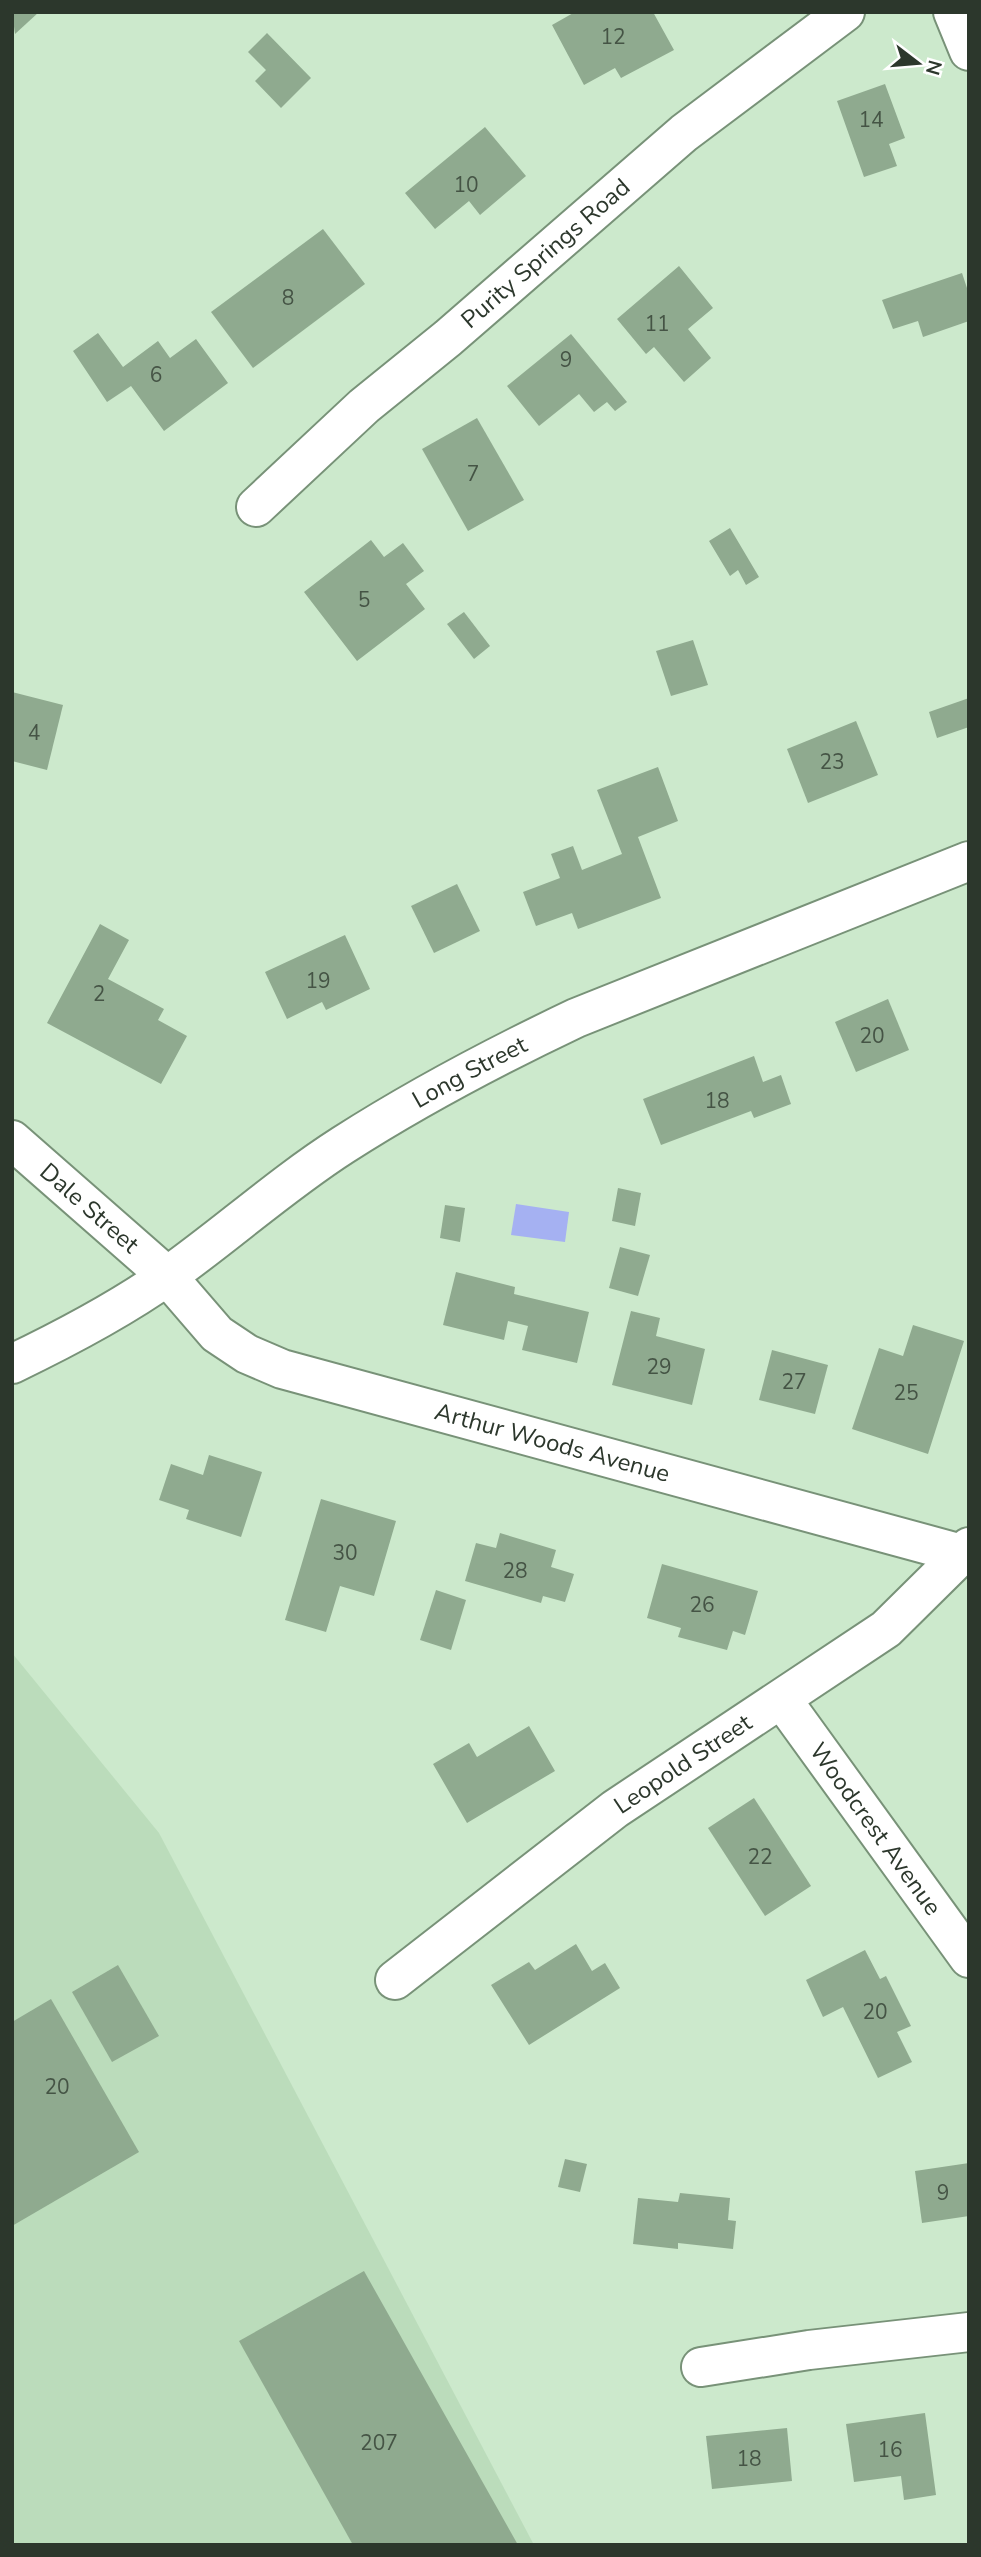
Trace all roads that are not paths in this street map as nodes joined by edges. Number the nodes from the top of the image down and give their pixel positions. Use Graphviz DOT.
graph roads {
  1 [pos="845,12"];
  2 [pos="953,12"];
  3 [pos="969,51"];
  4 [pos="256,507"];
  5 [pos="969,861"];
  6 [pos="12,1140"];
  7 [pos="167,1276"];
  8 [pos="12,1364"];
  9 [pos="966,1552"];
  10 [pos="783,1700"];
  11 [pos="969,1958"];
  12 [pos="395,1980"];
  13 [pos="969,2332"];
  14 [pos="701,2367"];
  1 -- 4 [label="street, Purity Springs Road"];
  2 -- 3 [label="street"];
  5 -- 7 [label="street, Long Street"];
  6 -- 7 [label="street, Dale Street"];
  7 -- 8 [label="street, Long Street"];
  7 -- 9 [label="street, Arthur Woods Avenue"];
  9 -- 10 [label="street, Leopold Street"];
  10 -- 11 [label="street, Woodcrest Avenue"];
  10 -- 12 [label="street, Leopold Street"];
  13 -- 14 [label="street"];
}
